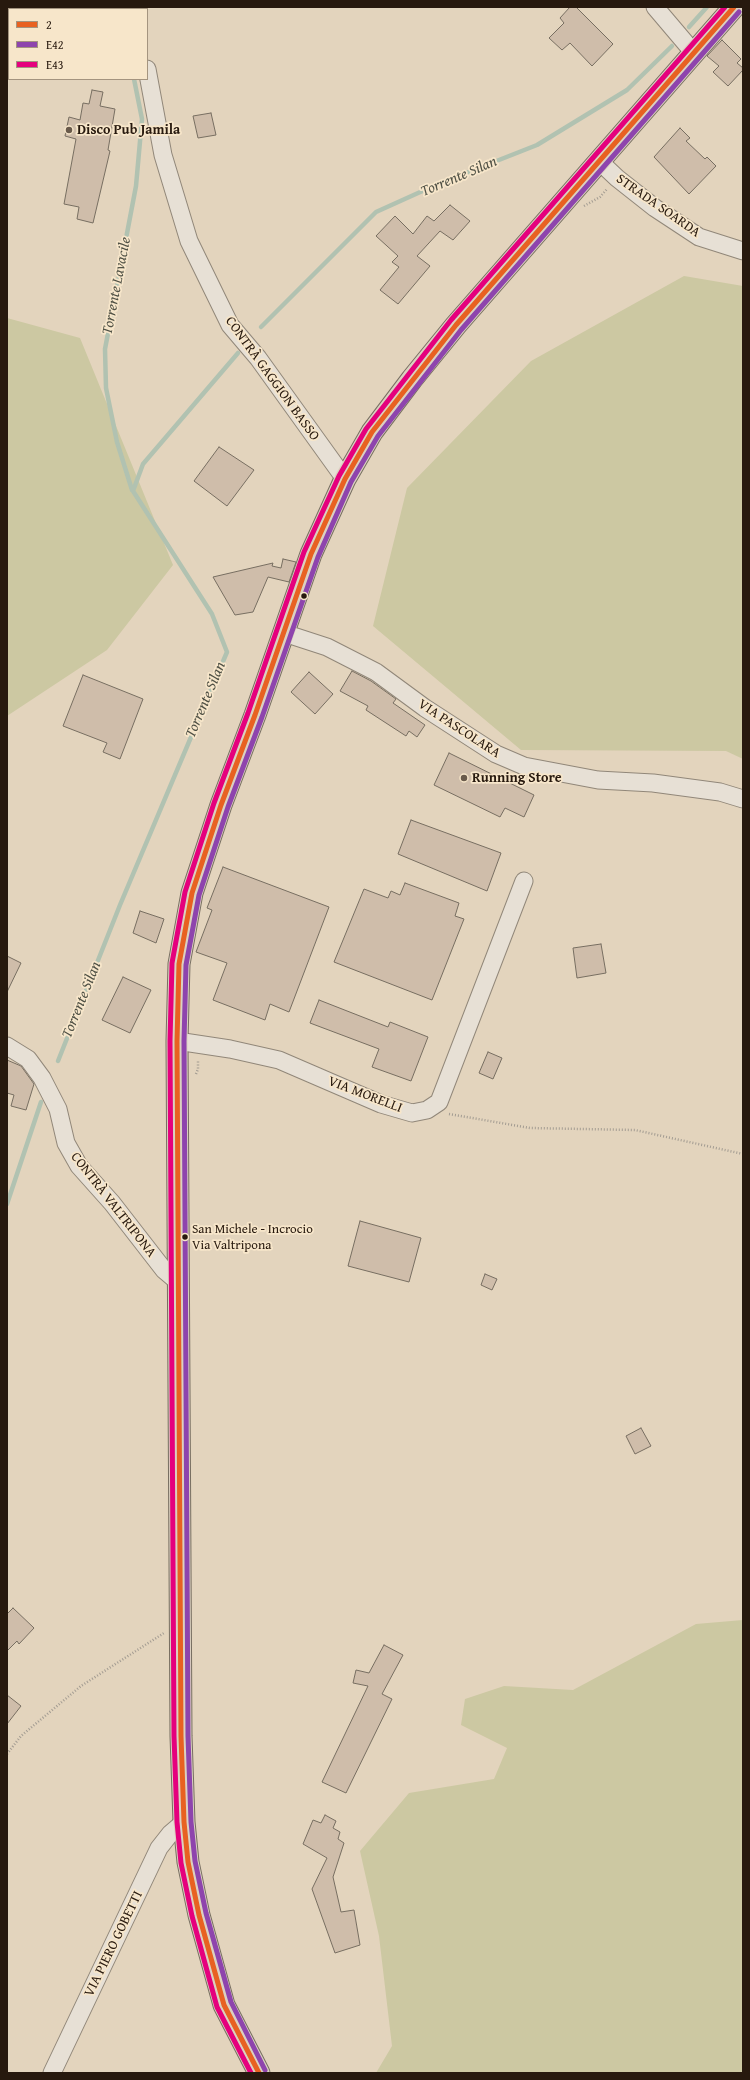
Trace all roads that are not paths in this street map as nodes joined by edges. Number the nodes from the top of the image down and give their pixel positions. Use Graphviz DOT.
graph roads {
  1 [pos="655,7"];
  2 [pos="734,7"];
  3 [pos="694,53"];
  4 [pos="148,74"];
  5 [pos="599,161"];
  6 [pos="743,251"];
  7 [pos="344,480"];
  8 [pos="284,633"];
  9 [pos="743,799"];
  10 [pos="524,881"];
  11 [pos="187,1042"];
  12 [pos="7,1046"];
  13 [pos="177,1281"];
  14 [pos="184,1822"];
  15 [pos="52,2073"];
  16 [pos="259,2073"];
  1 -- 3 [label="street"];
  2 -- 3 [label="main road"];
  3 -- 5 [label="main road"];
  4 -- 7 [label="street, CONTRÀ GAGGION BASSO"];
  5 -- 6 [label="street, STRADA SOARDA"];
  5 -- 7 [label="main road"];
  7 -- 8 [label="main road"];
  8 -- 9 [label="street, VIA PASCOLARA"];
  8 -- 11 [label="main road"];
  10 -- 11 [label="street, VIA MORELLI"];
  11 -- 13 [label="main road"];
  12 -- 13 [label="street, CONTRÀ VALTRIPONA"];
  13 -- 14 [label="main road"];
  14 -- 15 [label="street, VIA PIERO GOBETTI"];
  14 -- 16 [label="main road"];
}
